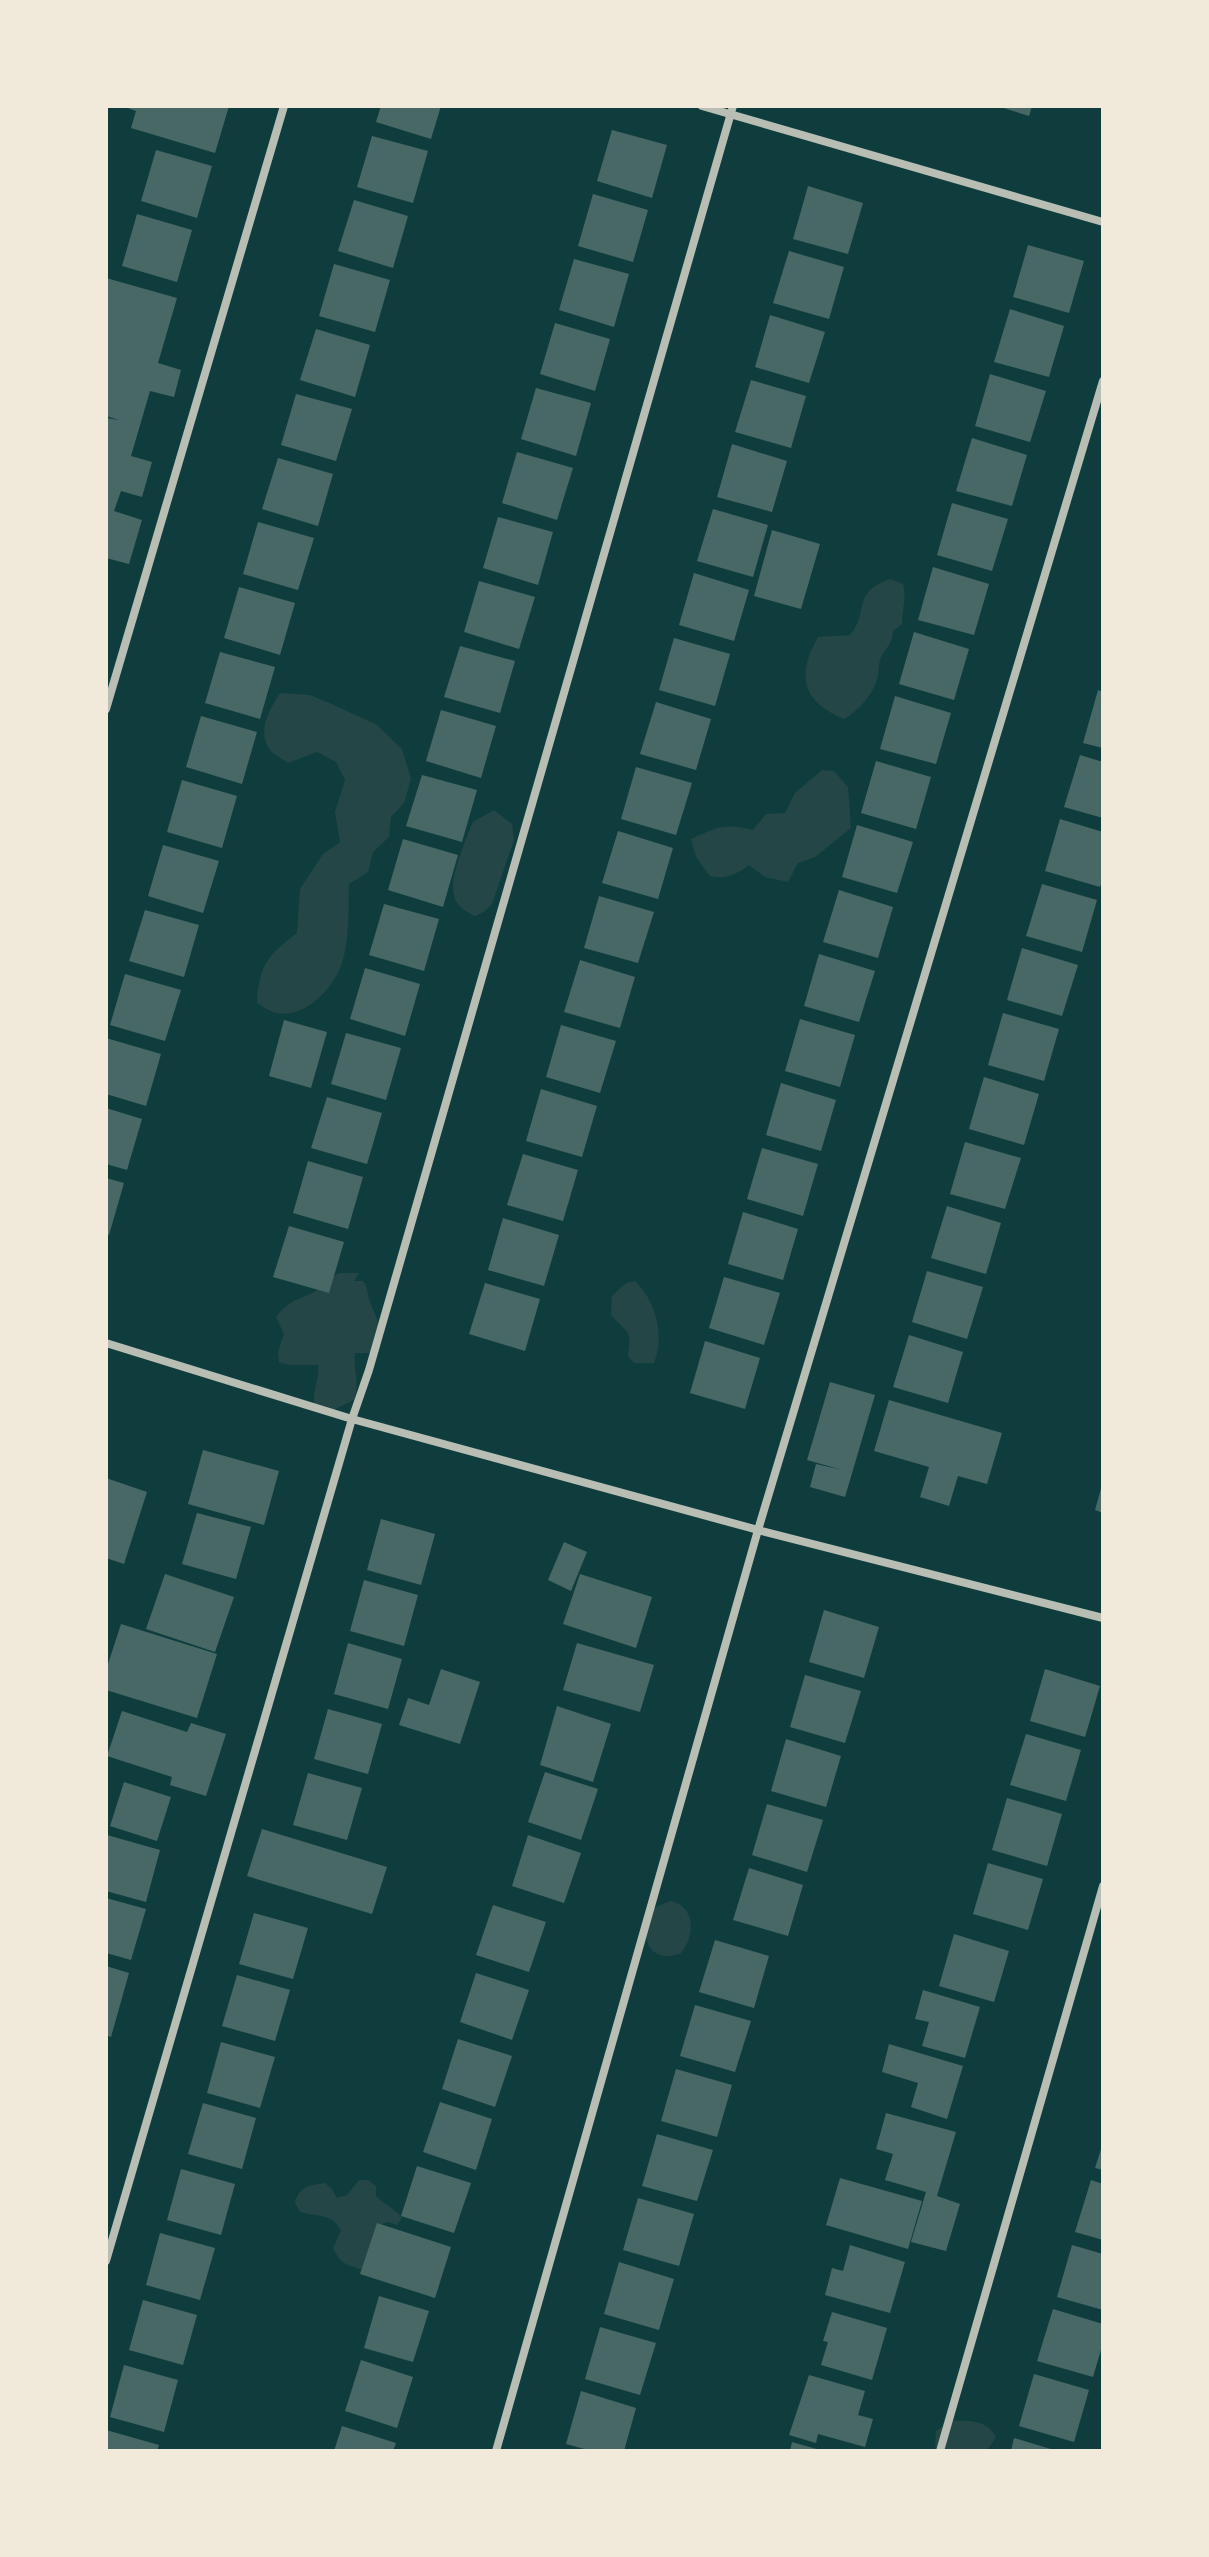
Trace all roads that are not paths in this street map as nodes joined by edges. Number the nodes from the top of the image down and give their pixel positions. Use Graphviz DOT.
graph roads {
  1 [pos="284,106"];
  2 [pos="702,106"];
  3 [pos="732,110"];
  4 [pos="1103,222"];
  5 [pos="1103,381"];
  6 [pos="106,709"];
  7 [pos="106,1343"];
  8 [pos="352,1419"];
  9 [pos="758,1530"];
  10 [pos="1103,1618"];
  11 [pos="1103,1886"];
  12 [pos="106,2261"];
  13 [pos="496,2451"];
  14 [pos="940,2451"];
  1 -- 6 [label="street"];
  2 -- 3 [label="street"];
  3 -- 4 [label="street"];
  3 -- 8 [label="street"];
  5 -- 9 [label="street"];
  7 -- 8 [label="street"];
  8 -- 9 [label="street"];
  8 -- 12 [label="street"];
  9 -- 10 [label="street"];
  9 -- 13 [label="street"];
  11 -- 14 [label="street"];
}
